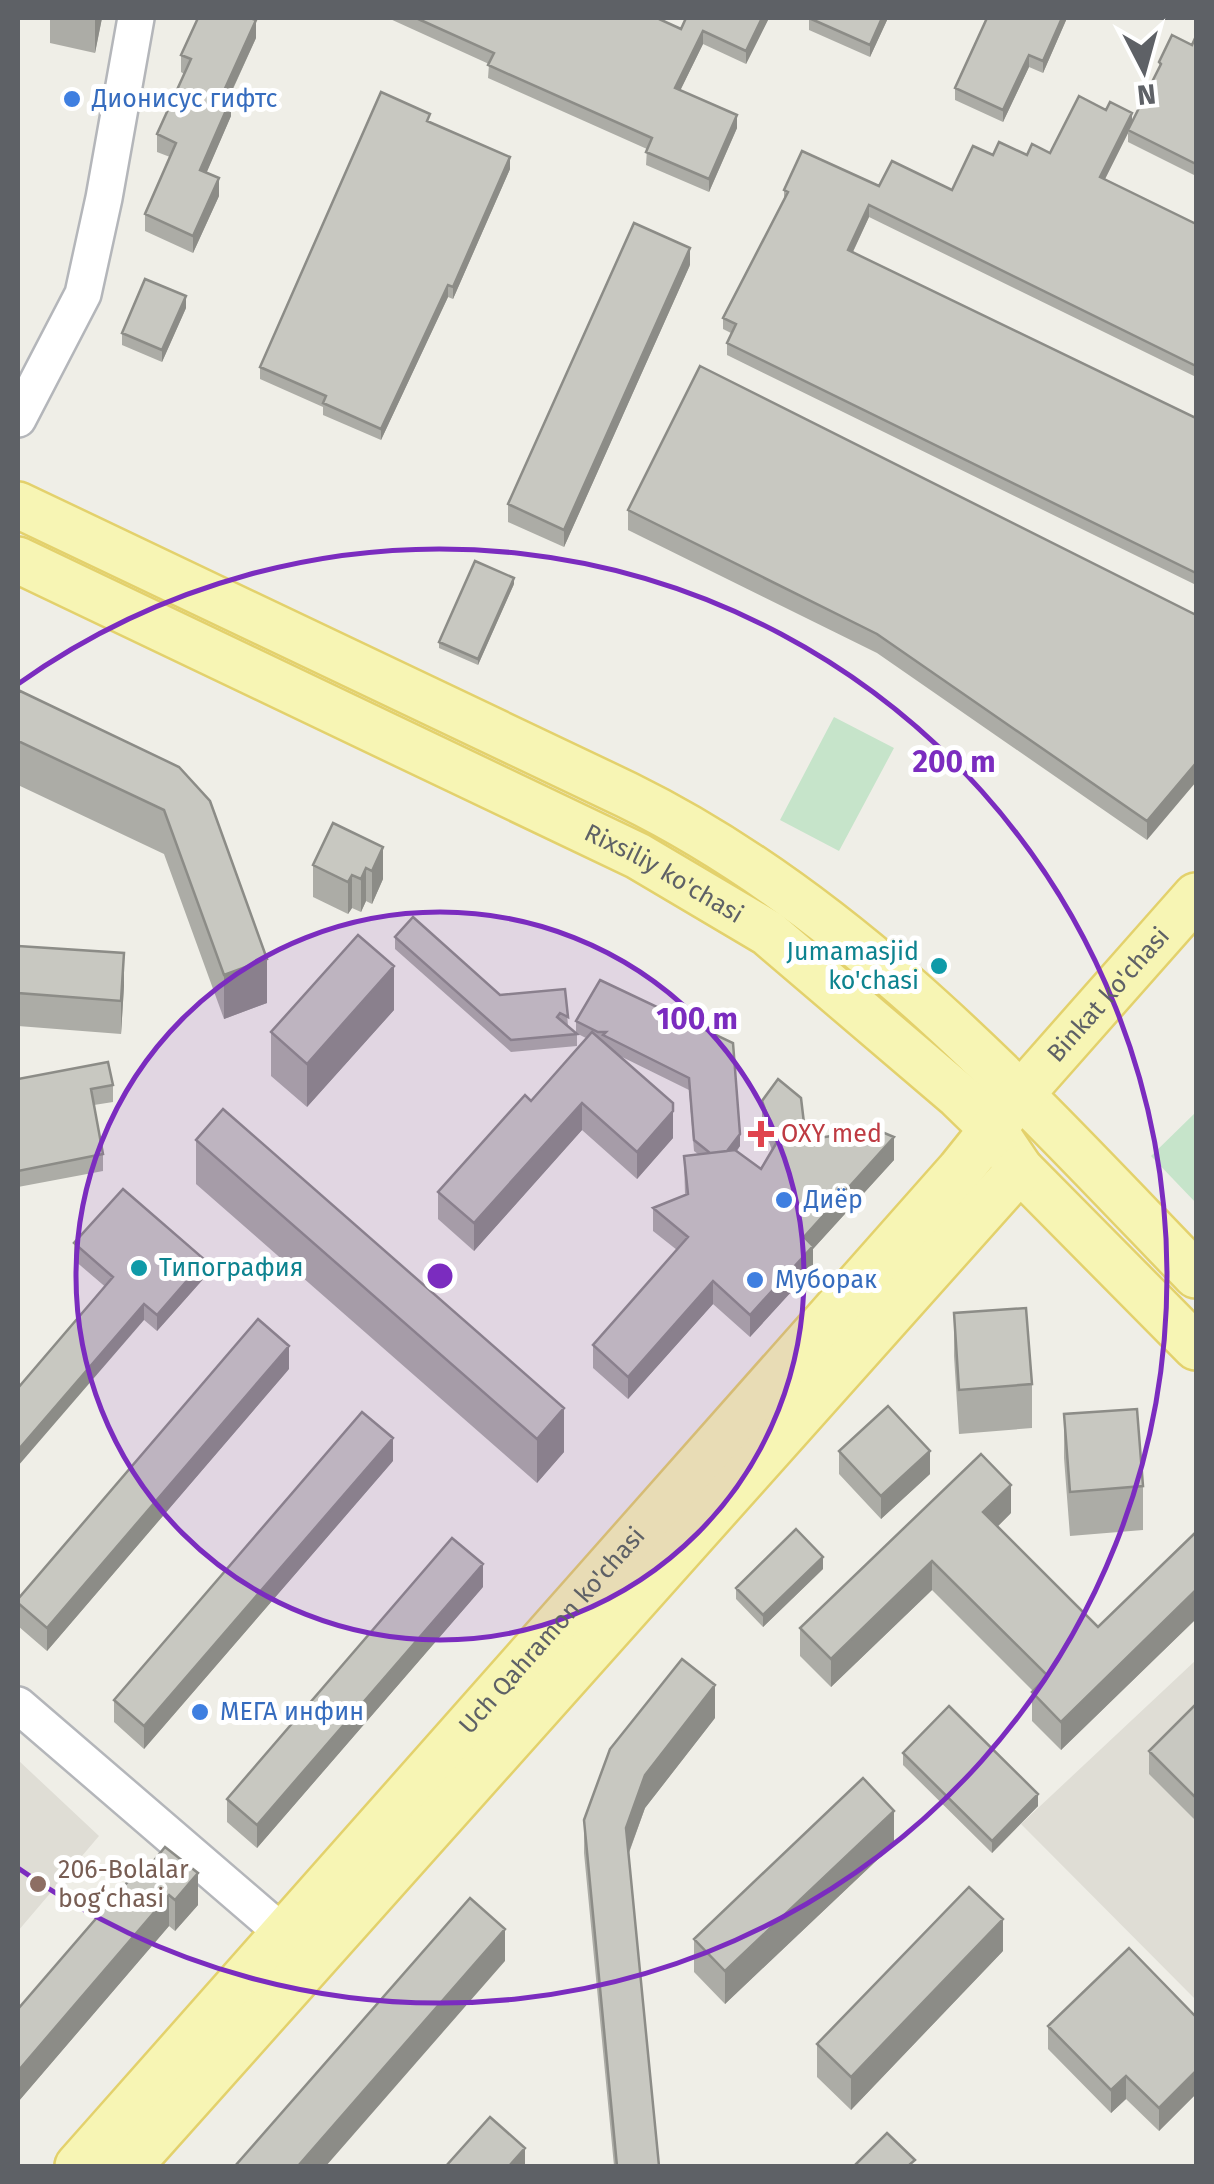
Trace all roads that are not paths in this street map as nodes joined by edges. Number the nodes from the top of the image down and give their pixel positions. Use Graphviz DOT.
graph roads {
  1 [pos="136,18"];
  2 [pos="18,418"];
  3 [pos="18,505"];
  4 [pos="18,560"];
  5 [pos="627,795"];
  6 [pos="606,840"];
  7 [pos="1196,896"];
  8 [pos="1021,1094"];
  9 [pos="993,1130"];
  10 [pos="1020,1169"];
  11 [pos="1196,1275"];
  12 [pos="1196,1347"];
  13 [pos="515,1703"];
  14 [pos="18,1705"];
  15 [pos="284,1934"];
  16 [pos="78,2166"];
  17 [pos="129,2166"];
  1 -- 2 [label="street"];
  3 -- 5 [label="main road, Rixsiliy ko'chasi"];
  4 -- 6 [label="main road, Rixsiliy ko'chasi"];
  5 -- 6 [label="main road"];
  5 -- 8 [label="main road, Rixsiliy ko'chasi"];
  6 -- 9 [label="main road, Rixsiliy ko'chasi"];
  7 -- 8 [label="main road, Binkat ko'chasi"];
  8 -- 9 [label="main road, Uch Qahramon ko'chasi"];
  8 -- 10 [label="main road"];
  8 -- 11 [label="main road, Rixsiliy ko'chasi"];
  9 -- 10 [label="main road, Rixsiliy ko'chasi"];
  9 -- 13 [label="main road, Uch Qahramon ko'chasi"];
  10 -- 12 [label="main road, Rixsiliy ko'chasi"];
  10 -- 13 [label="main road, Uch Qahramon ko'chasi"];
  13 -- 15 [label="main road, Uch Qahramon ko'chasi"];
  13 -- 17 [label="main road, Uch Qahramon ko'chasi"];
  14 -- 15 [label="street"];
  15 -- 16 [label="main road, Uch Qahramon ko'chasi"];
}
